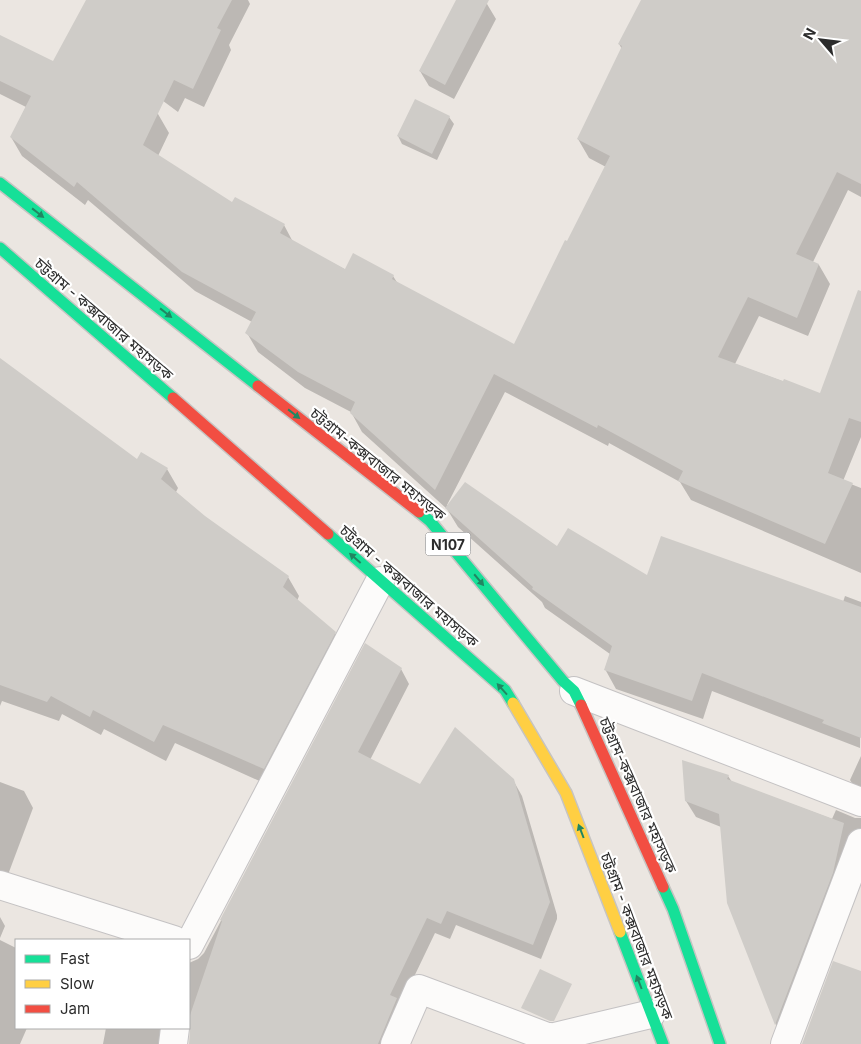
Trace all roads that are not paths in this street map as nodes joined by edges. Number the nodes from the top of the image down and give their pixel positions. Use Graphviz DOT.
graph roads {
  1 [pos="0,183"];
  2 [pos="0,248"];
  3 [pos="380,580"];
  4 [pos="574,691"];
  5 [pos="861,802"];
  6 [pos="861,843"];
  7 [pos="0,885"];
  8 [pos="166,939"];
  9 [pos="188,939"];
  10 [pos="651,1014"];
  11 [pos="175,1029"];
  12 [pos="173,1044"];
  13 [pos="395,1044"];
  14 [pos="663,1044"];
  15 [pos="720,1044"];
  16 [pos="785,1044"];
  1 -- 4 [label="highway, চট্টগ্রাম-কক্সবাজার মহাসড়ক / N107, one-way"];
  3 -- 2 [label="highway, চট্টগ্রাম - কক্সবাজার মহাসড়ক, one-way"];
  3 -- 9 [label="street"];
  10 -- 3 [label="highway, চট্টগ্রাম - কক্সবাজার মহাসড়ক, one-way"];
  4 -- 5 [label="street"];
  4 -- 15 [label="highway, চট্টগ্রাম-কক্সবাজার মহাসড়ক / N107"];
  6 -- 16 [label="street"];
  7 -- 8 [label="street"];
  10 -- 13 [label="street"];
  10 -- 14 [label="highway, চট্টগ্রাম - কক্সবাজার মহাসড়ক"];
  11 -- 12 [label="street"];
}
